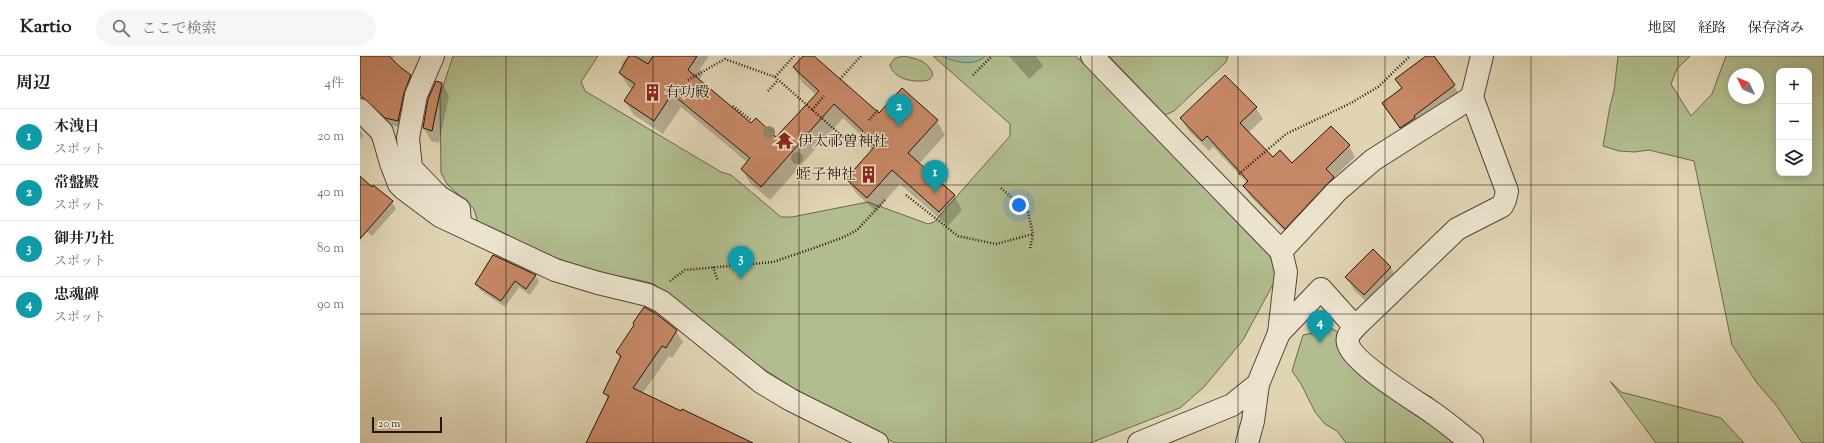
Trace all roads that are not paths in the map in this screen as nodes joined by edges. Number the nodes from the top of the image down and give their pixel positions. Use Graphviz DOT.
graph roads {
  1 [pos="433,56"];
  2 [pos="1092,56"];
  3 [pos="1482,56"];
  4 [pos="1472,97"];
  5 [pos="360,110"];
  6 [pos="460,225"];
  7 [pos="1281,251"];
  8 [pos="1355,327"];
  9 [pos="1279,333"];
  10 [pos="1258,384"];
  11 [pos="877,443"];
  12 [pos="1139,443"];
  13 [pos="1247,443"];
  14 [pos="1472,443"];
  1 -- 6 [label="street"];
  2 -- 7 [label="street"];
  3 -- 4 [label="street"];
  4 -- 7 [label="street"];
  4 -- 8 [label="street"];
  5 -- 6 [label="street"];
  6 -- 11 [label="street"];
  7 -- 9 [label="street"];
  8 -- 9 [label="street"];
  8 -- 14 [label="street"];
  9 -- 10 [label="street"];
  10 -- 12 [label="street"];
  10 -- 13 [label="street"];
}
